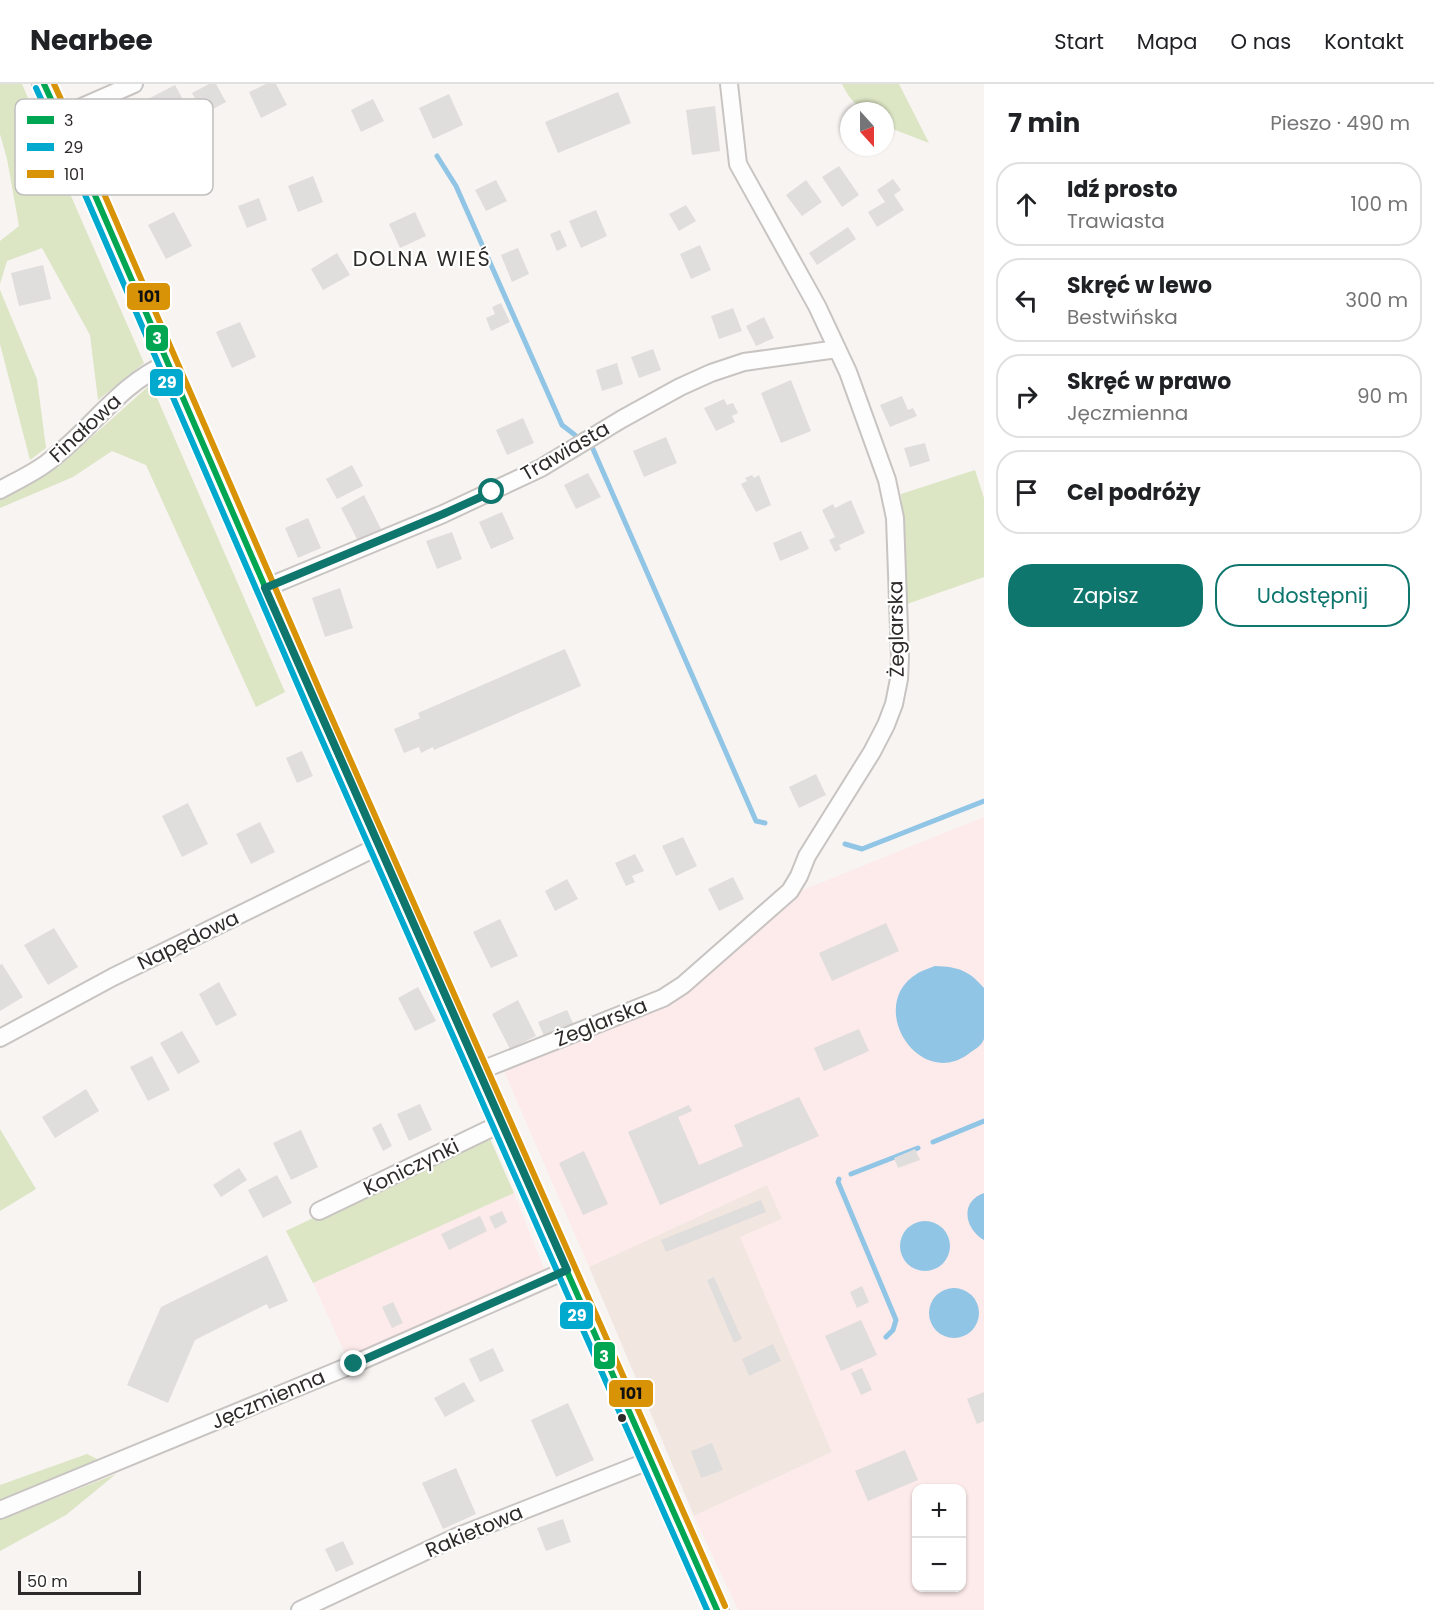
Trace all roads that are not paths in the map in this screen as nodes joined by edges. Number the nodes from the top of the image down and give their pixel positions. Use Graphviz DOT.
graph roads {
  1 [pos="44,84"];
  2 [pos="134,84"];
  3 [pos="729,84"];
  4 [pos="51,99"];
  5 [pos="100,99"];
  6 [pos="94,195"];
  7 [pos="837,349"];
  8 [pos="168,363"];
  9 [pos="0,490"];
  10 [pos="265,588"];
  11 [pos="379,846"];
  12 [pos="0,1038"];
  13 [pos="479,1071"];
  14 [pos="502,1123"];
  15 [pos="319,1211"];
  16 [pos="567,1270"];
  17 [pos="651,1460"];
  18 [pos="0,1510"];
  19 [pos="300,1610"];
  20 [pos="717,1610"];
  1 -- 4 [label="street"];
  2 -- 5 [label="street"];
  3 -- 7 [label="street, Żeglarska"];
  6 -- 8 [label="street"];
  7 -- 10 [label="street, Trawiasta"];
  7 -- 13 [label="street, Żeglarska"];
  8 -- 9 [label="street, Finałowa"];
  8 -- 10 [label="street"];
  10 -- 11 [label="street"];
  11 -- 12 [label="street, Napędowa"];
  11 -- 13 [label="street"];
  13 -- 14 [label="street"];
  14 -- 15 [label="street, Koniczynki"];
  14 -- 16 [label="street"];
  16 -- 17 [label="street"];
  16 -- 18 [label="street, Jęczmienna"];
  17 -- 19 [label="street, Rakietowa"];
  17 -- 20 [label="street"];
}
